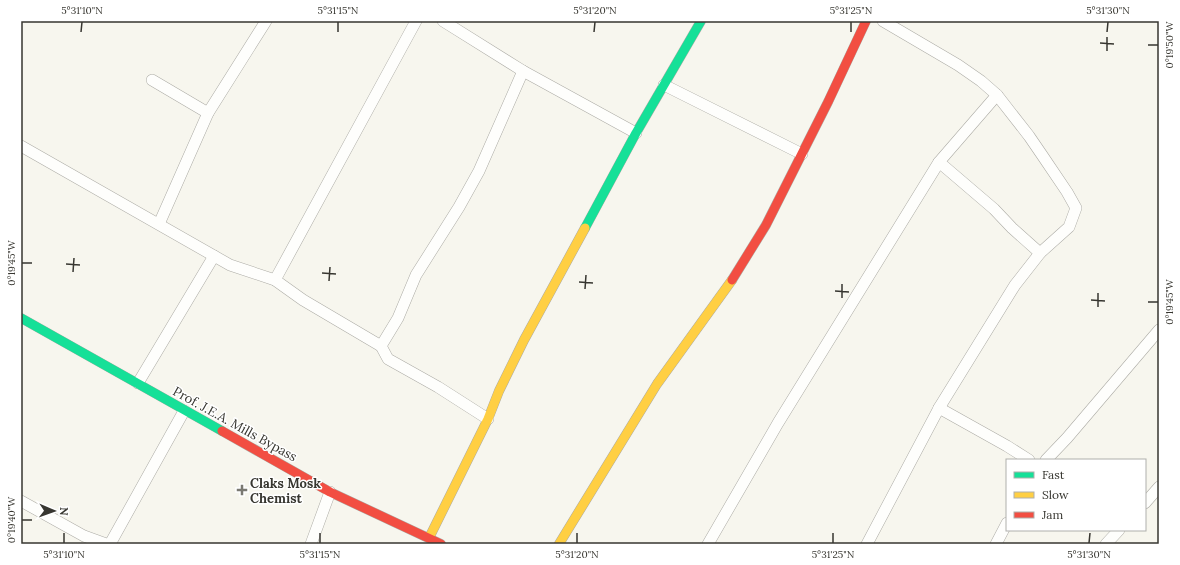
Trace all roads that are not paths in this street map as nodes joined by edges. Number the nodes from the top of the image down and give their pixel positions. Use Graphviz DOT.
graph roads {
  1 [pos="266,21"];
  2 [pos="416,21"];
  3 [pos="443,21"];
  4 [pos="866,21"];
  5 [pos="883,21"];
  6 [pos="697,23"];
  7 [pos="523,71"];
  8 [pos="152,80"];
  9 [pos="664,85"];
  10 [pos="996,95"];
  11 [pos="208,113"];
  12 [pos="636,133"];
  13 [pos="21,146"];
  14 [pos="802,154"];
  15 [pos="939,162"];
  16 [pos="159,224"];
  17 [pos="1040,253"];
  18 [pos="214,256"];
  19 [pos="275,280"];
  20 [pos="21,318"];
  21 [pos="1159,330"];
  22 [pos="381,346"];
  23 [pos="138,383"];
  24 [pos="939,408"];
  25 [pos="184,410"];
  26 [pos="488,419"];
  27 [pos="1027,459"];
  28 [pos="1047,459"];
  29 [pos="1159,487"];
  30 [pos="330,492"];
  31 [pos="21,501"];
  32 [pos="1146,502"];
  33 [pos="1006,525"];
  34 [pos="1118,531"];
  35 [pos="429,538"];
  36 [pos="106,544"];
  37 [pos="110,544"];
  38 [pos="311,544"];
  39 [pos="441,544"];
  40 [pos="559,544"];
  41 [pos="708,544"];
  42 [pos="867,544"];
  43 [pos="996,544"];
  44 [pos="1106,544"];
  1 -- 11 [label="street"];
  2 -- 19 [label="street"];
  3 -- 7 [label="street"];
  4 -- 14 [label="street"];
  5 -- 10 [label="street"];
  6 -- 9 [label="street"];
  7 -- 12 [label="street"];
  7 -- 22 [label="street"];
  8 -- 11 [label="street"];
  9 -- 12 [label="street"];
  9 -- 14 [label="street"];
  10 -- 15 [label="street"];
  10 -- 17 [label="street"];
  11 -- 16 [label="street"];
  12 -- 26 [label="street"];
  13 -- 16 [label="street"];
  14 -- 40 [label="street"];
  15 -- 17 [label="street"];
  15 -- 41 [label="street"];
  16 -- 18 [label="street"];
  17 -- 24 [label="street"];
  18 -- 19 [label="street"];
  18 -- 23 [label="street"];
  19 -- 22 [label="street"];
  20 -- 23 [label="street, Prof. J.E.A. Mills Bypass"];
  21 -- 28 [label="street"];
  22 -- 26 [label="street"];
  23 -- 25 [label="street, Prof. J.E.A. Mills Bypass"];
  24 -- 27 [label="street"];
  24 -- 42 [label="street"];
  25 -- 30 [label="street, Prof. J.E.A. Mills Bypass"];
  25 -- 37 [label="street"];
  26 -- 35 [label="street"];
  29 -- 32 [label="street"];
  30 -- 35 [label="street, Prof. J.E.A. Mills Bypass"];
  30 -- 38 [label="street"];
  31 -- 36 [label="street"];
  33 -- 43 [label="street"];
  34 -- 44 [label="street"];
  35 -- 39 [label="street, Prof. J.E.A. Mills Bypass"];
}
